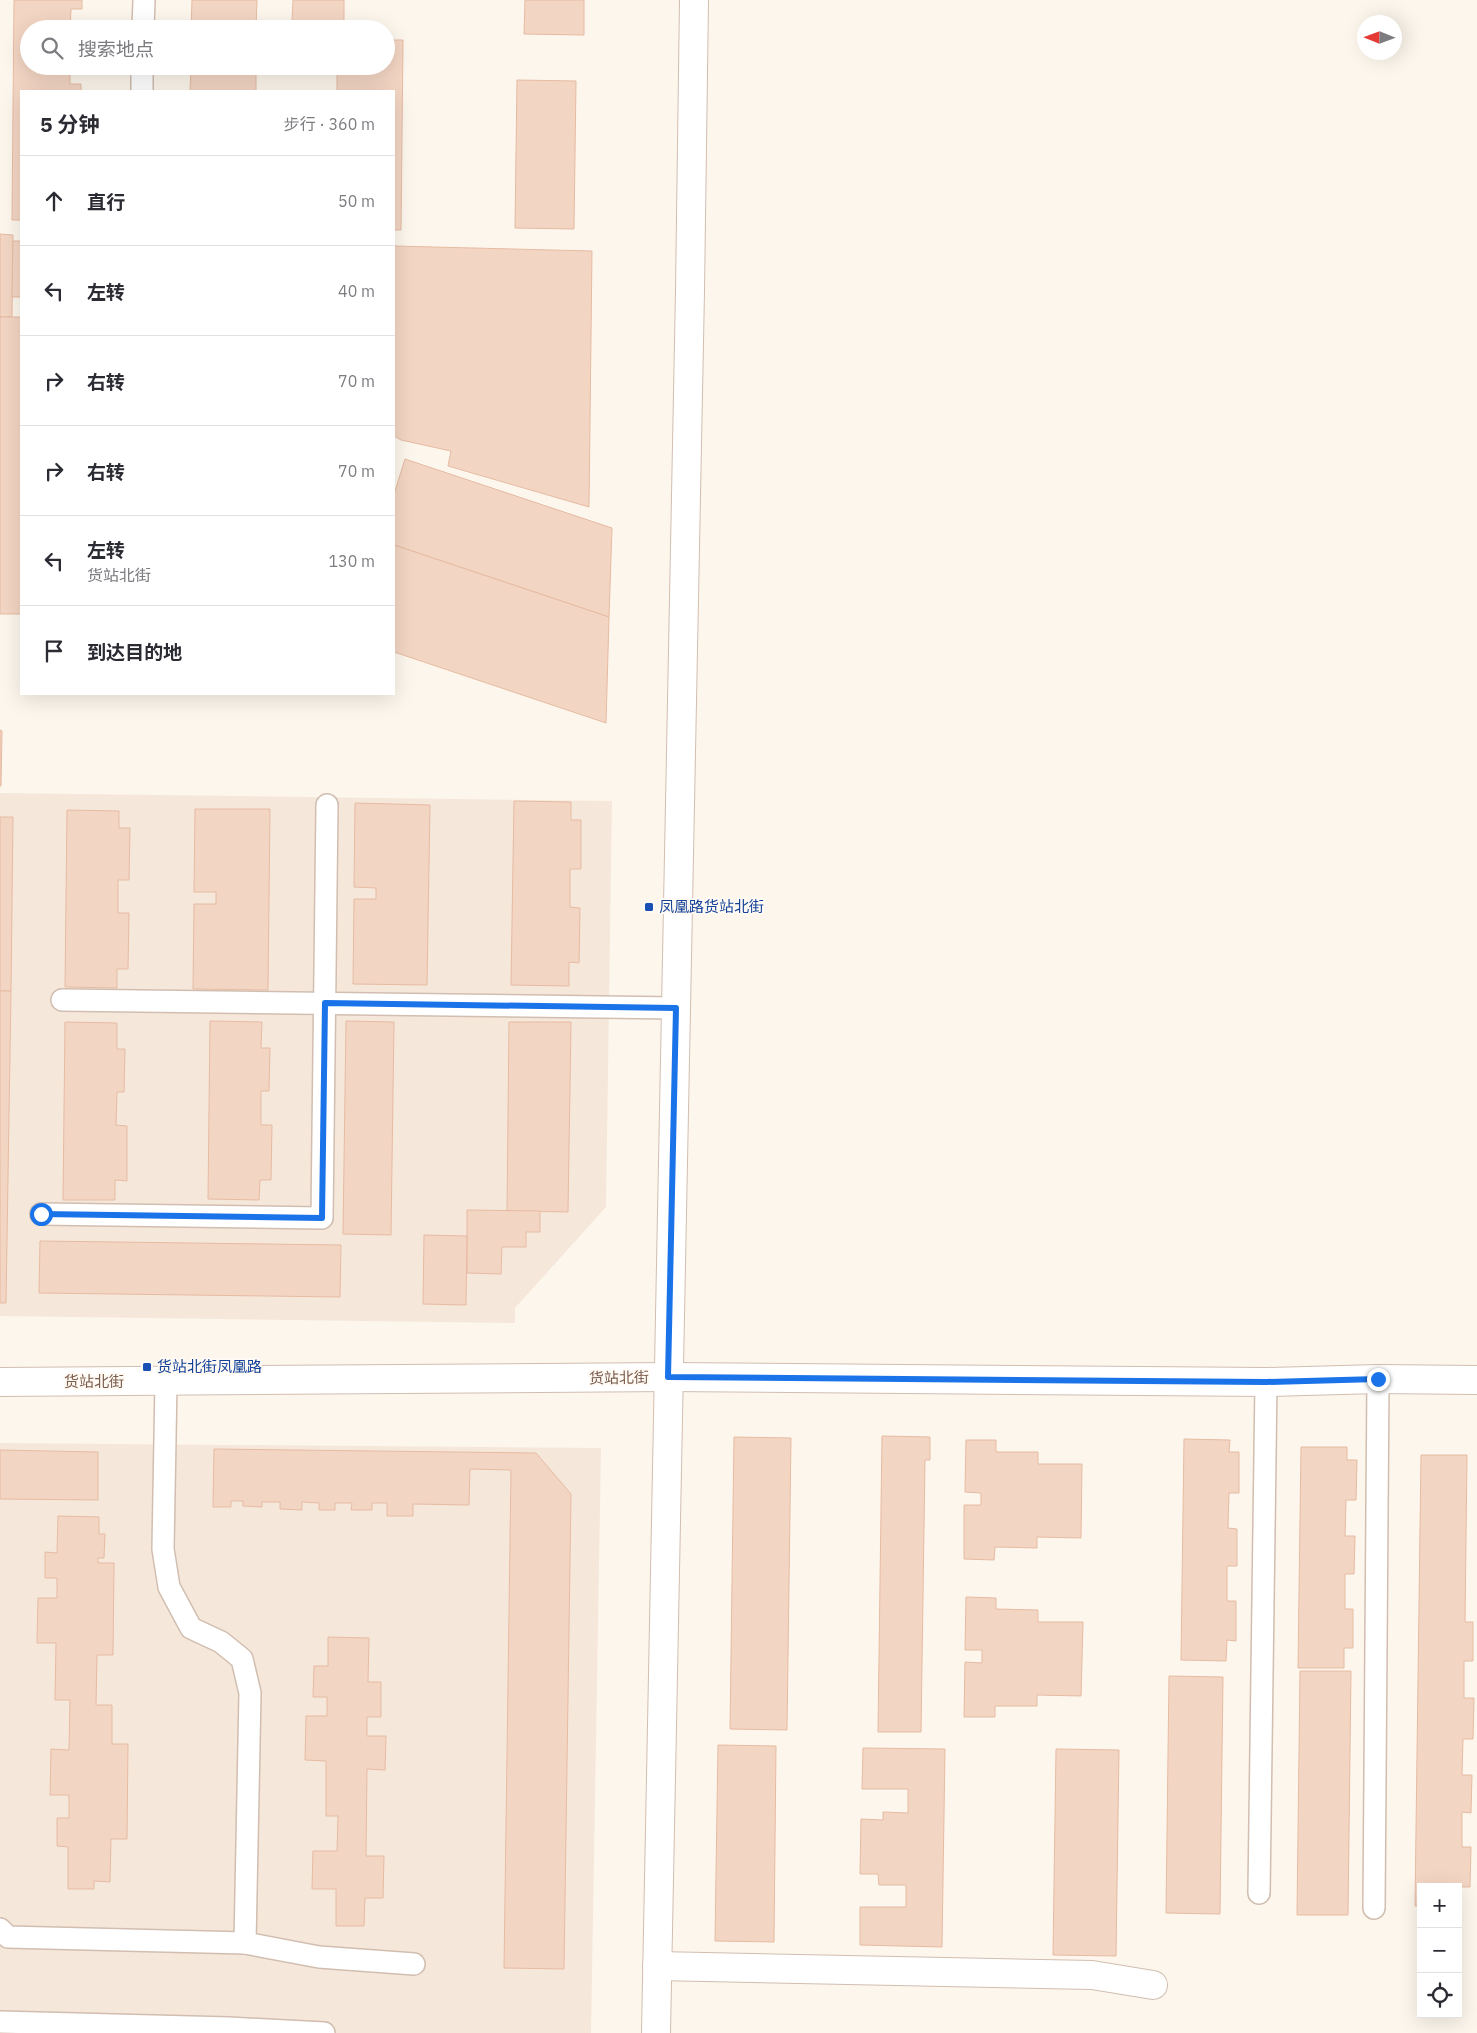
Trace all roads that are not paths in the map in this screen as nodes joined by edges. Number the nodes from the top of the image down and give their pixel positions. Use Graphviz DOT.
graph roads {
  1 [pos="144,0"];
  2 [pos="694,0"];
  3 [pos="143,20"];
  4 [pos="142,75"];
  5 [pos="142,90"];
  6 [pos="328,806"];
  7 [pos="62,1000"];
  8 [pos="325,1003"];
  9 [pos="676,1008"];
  10 [pos="41,1214"];
  11 [pos="668,1377"];
  12 [pos="1378,1379"];
  13 [pos="1477,1380"];
  14 [pos="0,1382"];
  15 [pos="166,1382"];
  16 [pos="1266,1382"];
  17 [pos="1259,1893"];
  18 [pos="1374,1908"];
  19 [pos="0,1929"];
  20 [pos="244,1943"];
  21 [pos="414,1964"];
  22 [pos="657,1966"];
  23 [pos="1153,1985"];
  24 [pos="0,2022"];
  25 [pos="229,2031"];
  26 [pos="324,2033"];
  27 [pos="656,2033"];
  1 -- 3 [label="lane"];
  2 -- 9 [label="street"];
  4 -- 5 [label="lane"];
  6 -- 8 [label="lane"];
  7 -- 8 [label="lane"];
  8 -- 9 [label="lane"];
  8 -- 10 [label="lane"];
  9 -- 11 [label="street"];
  11 -- 15 [label="street, 货站北街"];
  11 -- 16 [label="street, 货站北街"];
  11 -- 22 [label="street"];
  12 -- 13 [label="street, 货站北街"];
  12 -- 16 [label="street, 货站北街"];
  12 -- 18 [label="lane"];
  14 -- 15 [label="street, 货站北街"];
  15 -- 20 [label="lane"];
  16 -- 17 [label="lane"];
  19 -- 20 [label="lane"];
  20 -- 21 [label="lane"];
  22 -- 23 [label="street"];
  22 -- 27 [label="street"];
  24 -- 25 [label="lane"];
  25 -- 26 [label="lane"];
}
